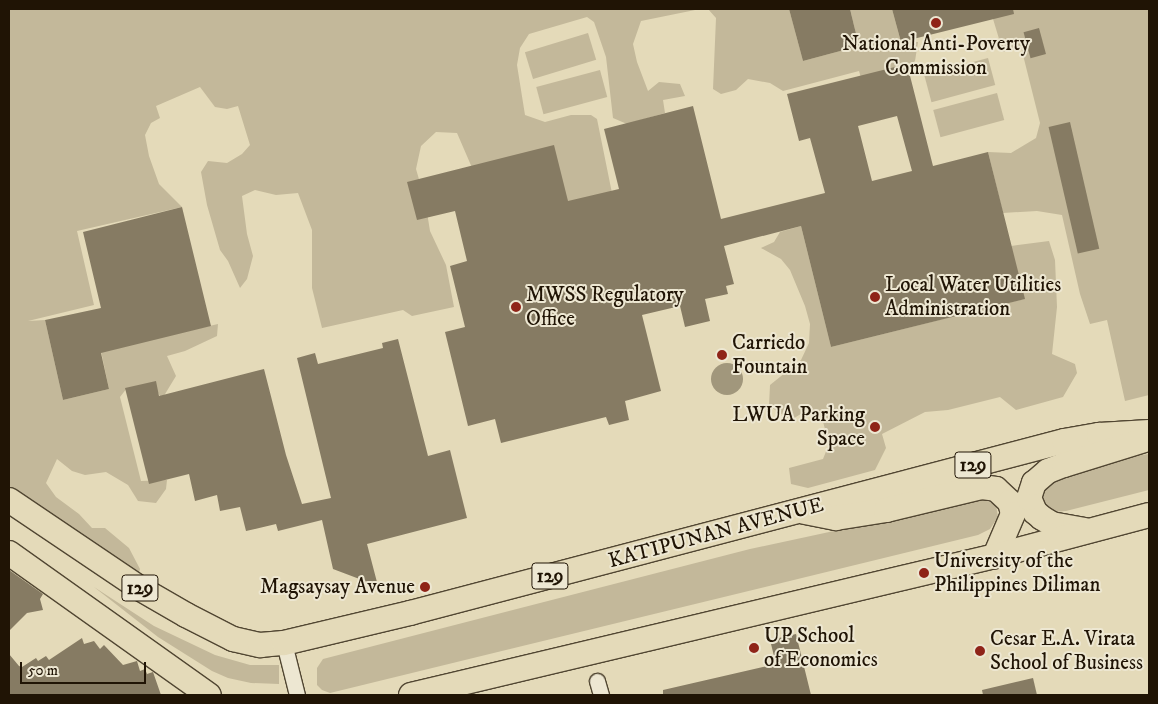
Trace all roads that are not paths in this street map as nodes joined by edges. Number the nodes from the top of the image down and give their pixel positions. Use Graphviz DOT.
graph roads {
  1 [pos="1149,432"];
  2 [pos="1149,439"];
  3 [pos="9,500"];
  4 [pos="799,511"];
  5 [pos="1149,515"];
  6 [pos="1091,530"];
  7 [pos="9,553"];
  8 [pos="995,556"];
  9 [pos="284,643"];
  10 [pos="210,695"];
  11 [pos="297,695"];
  12 [pos="411,695"];
  1 -- 4 [label="main road, KATIPUNAN AVENUE / 129"];
  2 -- 6 [label="main road"];
  3 -- 9 [label="main road, 129"];
  4 -- 8 [label="main road"];
  4 -- 9 [label="main road, KATIPUNAN AVENUE / 129"];
  5 -- 6 [label="main road"];
  6 -- 8 [label="main road"];
  7 -- 10 [label="main road, 129"];
  8 -- 12 [label="main road"];
  9 -- 11 [label="street"];
}
